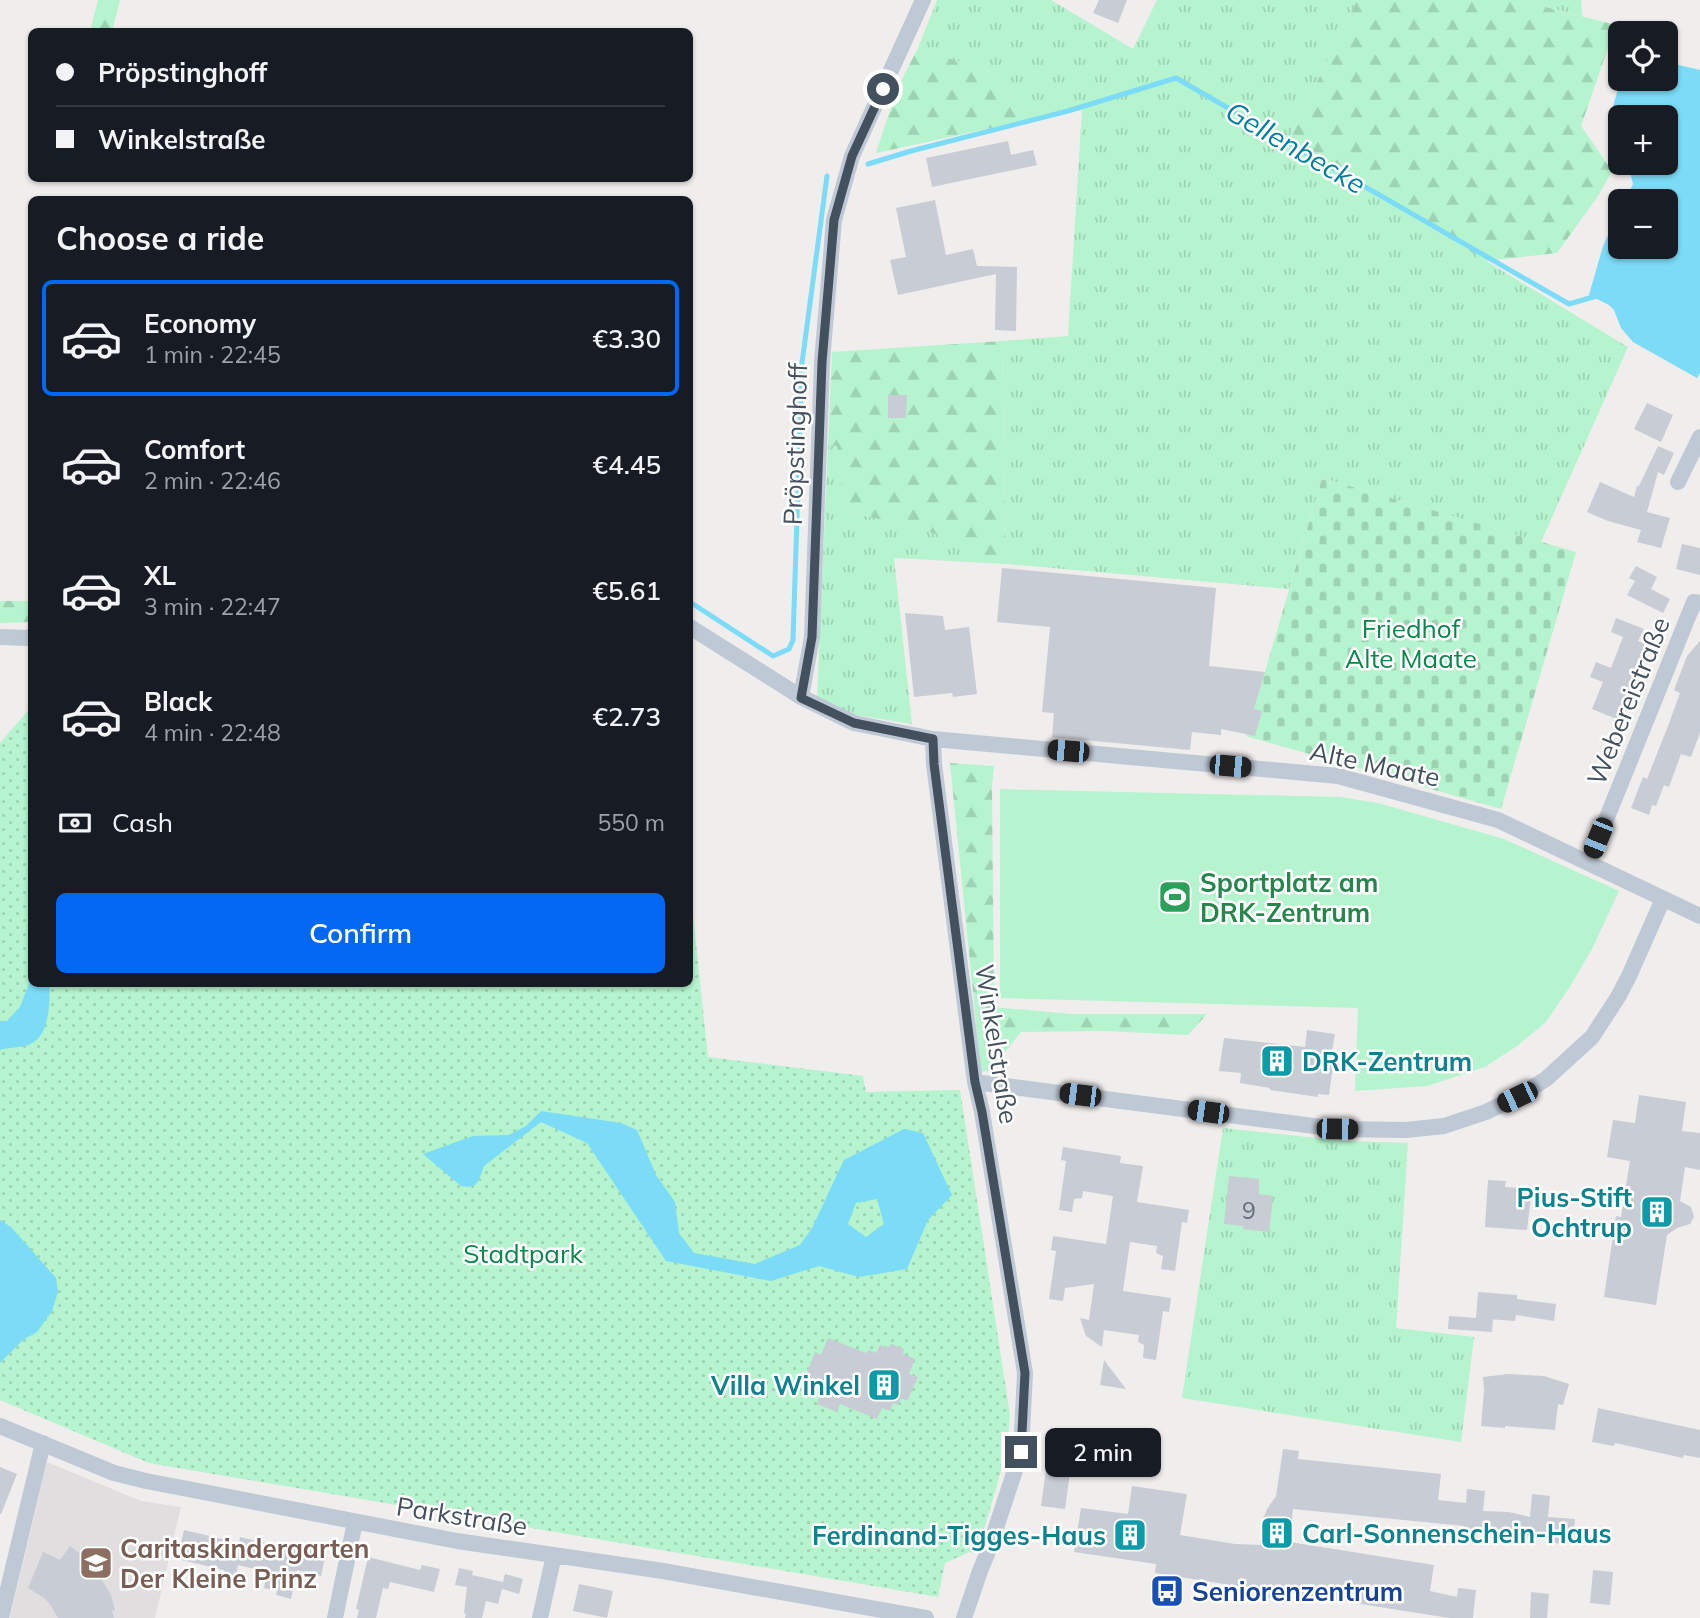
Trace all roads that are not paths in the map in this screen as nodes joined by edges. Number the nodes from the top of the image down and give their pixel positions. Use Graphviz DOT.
graph roads {
  1 [pos="923,0"];
  2 [pos="1700,437"];
  3 [pos="1678,482"];
  4 [pos="1700,603"];
  5 [pos="693,628"];
  6 [pos="0,637"];
  7 [pos="28,638"];
  8 [pos="801,698"];
  9 [pos="933,739"];
  10 [pos="1589,862"];
  11 [pos="1663,899"];
  12 [pos="1700,916"];
  13 [pos="975,1082"];
  14 [pos="0,1426"];
  15 [pos="43,1443"];
  16 [pos="355,1522"];
  17 [pos="554,1555"];
  18 [pos="1,1618"];
  19 [pos="335,1618"];
  20 [pos="540,1618"];
  21 [pos="926,1618"];
  22 [pos="964,1618"];
  1 -- 8 [label="street, Pröpstinghoff"];
  2 -- 3 [label="street"];
  4 -- 10 [label="street, Webereistraße"];
  5 -- 8 [label="street"];
  6 -- 7 [label="street"];
  8 -- 9 [label="street"];
  9 -- 10 [label="street, Alte Maate"];
  9 -- 13 [label="street, Winkelstraße"];
  10 -- 11 [label="street, Alte Maate"];
  11 -- 12 [label="street, Alte Maate"];
  11 -- 13 [label="street"];
  13 -- 22 [label="street, Winkelstraße"];
  14 -- 15 [label="street, Parkstraße"];
  15 -- 16 [label="street, Parkstraße"];
  15 -- 18 [label="street"];
  16 -- 17 [label="street, Parkstraße"];
  16 -- 19 [label="street"];
  17 -- 20 [label="street"];
  17 -- 21 [label="street, Parkstraße"];
}
